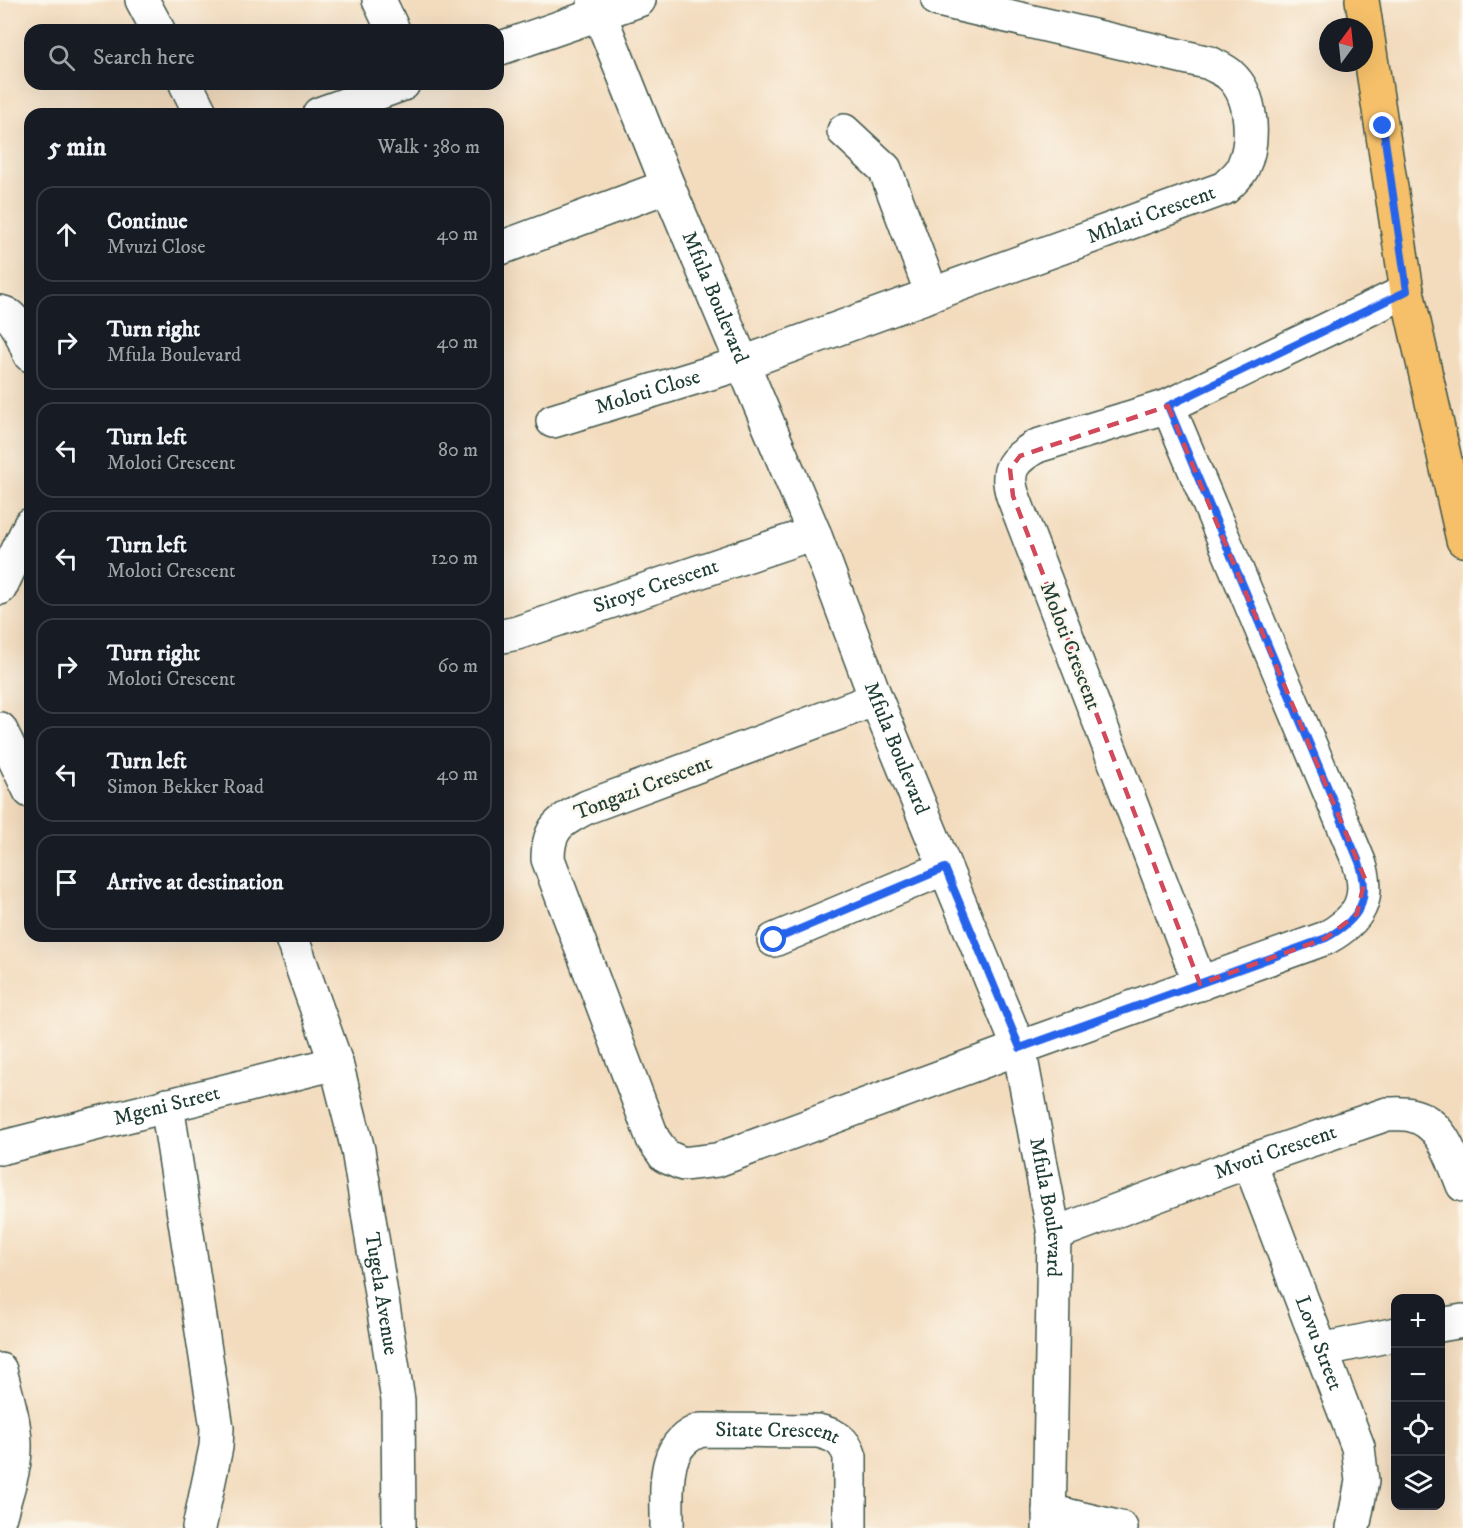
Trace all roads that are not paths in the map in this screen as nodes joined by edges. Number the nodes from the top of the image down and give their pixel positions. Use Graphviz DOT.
graph roads {
  1 [pos="142,0"];
  2 [pos="379,0"];
  3 [pos="639,0"];
  4 [pos="938,0"];
  5 [pos="1362,0"];
  6 [pos="596,6"];
  7 [pos="155,24"];
  8 [pos="390,24"];
  9 [pos="504,47"];
  10 [pos="189,90"];
  11 [pos="386,90"];
  12 [pos="198,108"];
  13 [pos="336,108"];
  14 [pos="844,131"];
  15 [pos="668,186"];
  16 [pos="504,247"];
  17 [pos="1407,291"];
  18 [pos="932,294"];
  19 [pos="0,312"];
  20 [pos="24,341"];
  21 [pos="743,363"];
  22 [pos="1168,406"];
  23 [pos="553,421"];
  24 [pos="814,533"];
  25 [pos="24,538"];
  26 [pos="1463,540"];
  27 [pos="0,588"];
  28 [pos="504,635"];
  29 [pos="876,699"];
  30 [pos="0,729"];
  31 [pos="24,779"];
  32 [pos="945,868"];
  33 [pos="774,940"];
  34 [pos="293,942"];
  35 [pos="1200,984"];
  36 [pos="1020,1048"];
  37 [pos="336,1063"];
  38 [pos="167,1105"];
  39 [pos="0,1148"];
  40 [pos="1249,1161"];
  41 [pos="1463,1185"];
  42 [pos="1054,1234"];
  43 [pos="1463,1321"];
  44 [pos="1445,1324"];
  45 [pos="1391,1335"];
  46 [pos="1321,1350"];
  47 [pos="0,1370"];
  48 [pos="0,1516"];
  49 [pos="1049,1520"];
  50 [pos="199,1528"];
  51 [pos="399,1528"];
  52 [pos="667,1528"];
  53 [pos="850,1528"];
  54 [pos="1121,1528"];
  55 [pos="1353,1528"];
  1 -- 7 [label="street"];
  2 -- 8 [label="street"];
  3 -- 6 [label="street"];
  4 -- 18 [label="street, Mhlati Crescent"];
  5 -- 17 [label="main road"];
  6 -- 9 [label="street"];
  6 -- 15 [label="street, Mfula Boulevard"];
  10 -- 12 [label="street"];
  11 -- 13 [label="street"];
  14 -- 18 [label="street"];
  15 -- 16 [label="street"];
  15 -- 21 [label="street, Mfula Boulevard"];
  17 -- 22 [label="street, Moloti Crescent"];
  17 -- 26 [label="main road"];
  18 -- 21 [label="street, Mhlati Crescent"];
  19 -- 20 [label="street"];
  21 -- 23 [label="street, Moloti Close"];
  21 -- 24 [label="street, Mfula Boulevard"];
  22 -- 35 [label="street"];
  22 -- 35 [label="street, Moloti Crescent"];
  24 -- 28 [label="street, Siroye Crescent"];
  24 -- 29 [label="street, Mfula Boulevard"];
  25 -- 27 [label="street"];
  29 -- 32 [label="street, Mfula Boulevard"];
  29 -- 36 [label="street, Tongazi Crescent"];
  30 -- 31 [label="street"];
  32 -- 33 [label="street"];
  32 -- 36 [label="street, Mfula Boulevard"];
  34 -- 37 [label="street, Tugela Avenue"];
  35 -- 36 [label="street"];
  36 -- 42 [label="street, Mfula Boulevard"];
  37 -- 38 [label="street, Mgeni Street"];
  37 -- 51 [label="street, Tugela Avenue"];
  38 -- 39 [label="street, Mgeni Street"];
  38 -- 50 [label="street"];
  40 -- 41 [label="street, Mvoti Crescent"];
  40 -- 42 [label="street, Mvoti Crescent"];
  40 -- 46 [label="street, Lovu Street"];
  42 -- 49 [label="street, Mfula Boulevard"];
  43 -- 44 [label="street"];
  45 -- 46 [label="street"];
  46 -- 55 [label="street, Lovu Street"];
  47 -- 48 [label="street"];
  49 -- 54 [label="street"];
  52 -- 53 [label="street, Sitate Crescent"];
}
